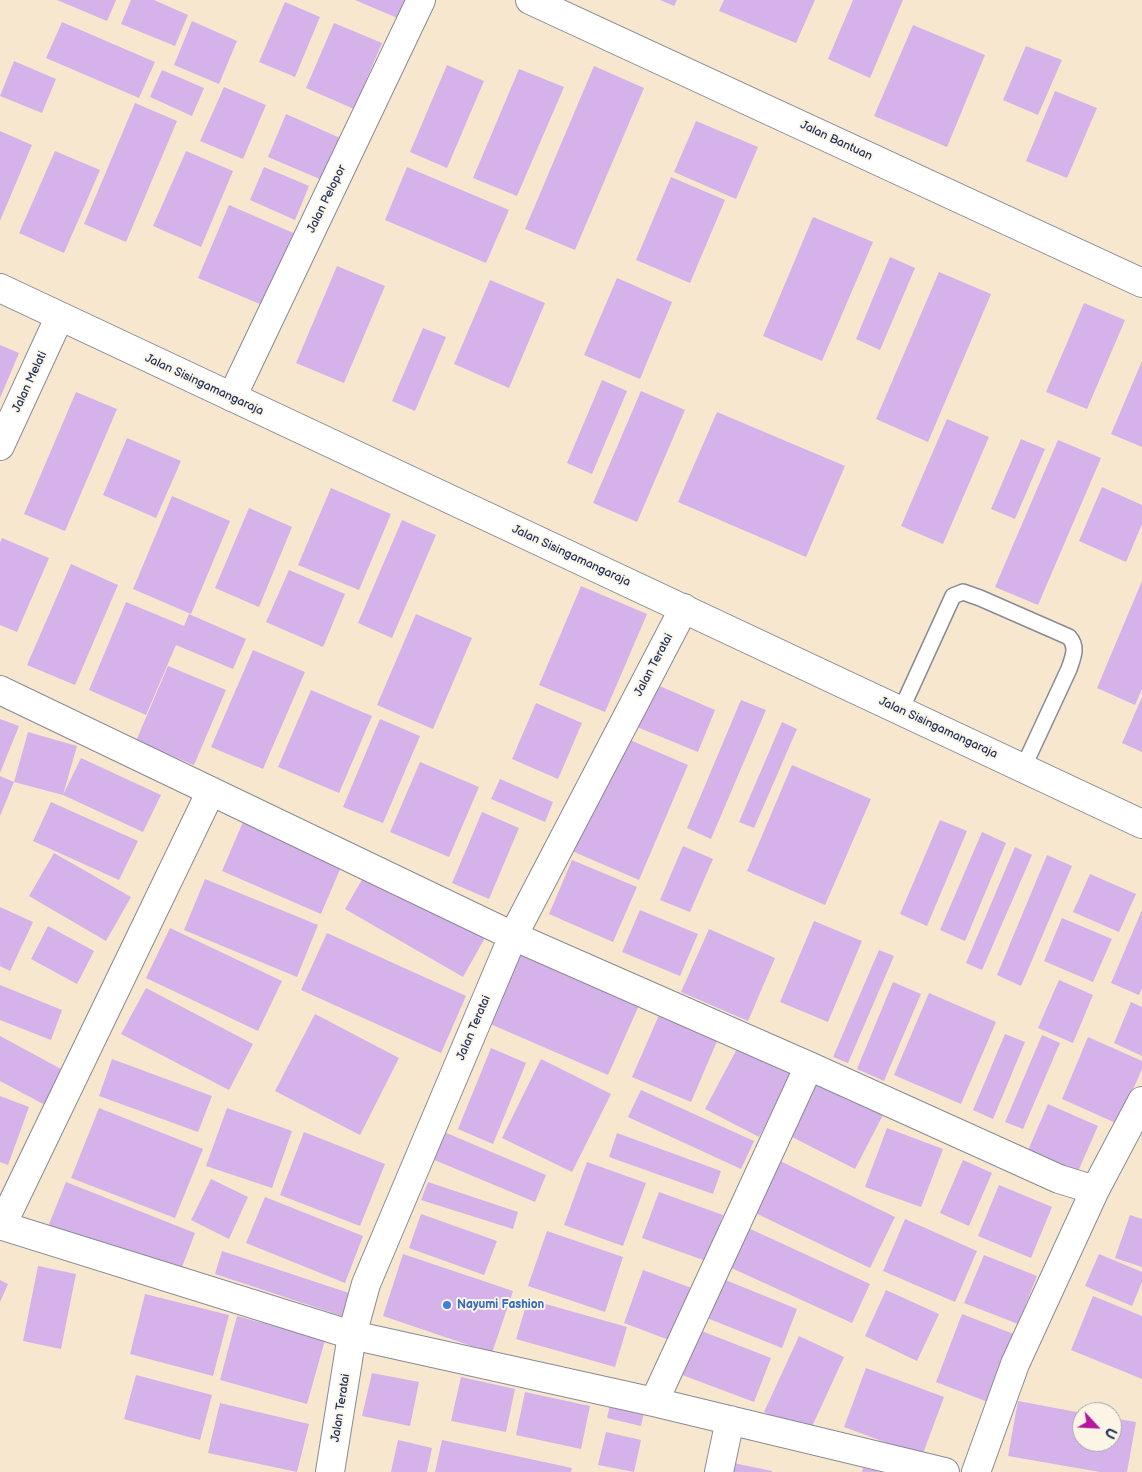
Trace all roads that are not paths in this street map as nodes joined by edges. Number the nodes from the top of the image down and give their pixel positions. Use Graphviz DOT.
graph roads {
  1 [pos="422,0"];
  2 [pos="530,0"];
  3 [pos="1142,283"];
  4 [pos="0,288"];
  5 [pos="59,318"];
  6 [pos="232,397"];
  7 [pos="0,446"];
  8 [pos="684,608"];
  9 [pos="0,690"];
  10 [pos="901,710"];
  11 [pos="1023,768"];
  12 [pos="211,790"];
  13 [pos="1142,824"];
  14 [pos="512,936"];
  15 [pos="809,1066"];
  16 [pos="1142,1101"];
  17 [pos="1095,1190"];
  18 [pos="1,1225"];
  19 [pos="352,1335"];
  20 [pos="654,1402"];
  21 [pos="730,1420"];
  22 [pos="330,1472"];
  23 [pos="719,1472"];
  24 [pos="945,1472"];
  25 [pos="976,1472"];
  1 -- 6 [label="main road, Jalan Pelopor"];
  2 -- 3 [label="main road, Jalan Bantuan"];
  4 -- 5 [label="main road, Jalan Sisingamangaraja"];
  5 -- 6 [label="main road, Jalan Sisingamangaraja"];
  5 -- 7 [label="main road, Jalan Melati"];
  6 -- 8 [label="main road, Jalan Sisingamangaraja"];
  8 -- 10 [label="main road, Jalan Sisingamangaraja"];
  8 -- 14 [label="main road, Jalan Teratai"];
  9 -- 12 [label="main road"];
  10 -- 11 [label="main road, Jalan Sisingamangaraja"];
  10 -- 11 [label="lane"];
  11 -- 13 [label="main road, Jalan Sisingamangaraja"];
  12 -- 14 [label="main road"];
  12 -- 18 [label="main road"];
  14 -- 15 [label="main road"];
  14 -- 19 [label="main road, Jalan Teratai"];
  15 -- 17 [label="main road"];
  15 -- 20 [label="main road"];
  16 -- 17 [label="main road"];
  17 -- 25 [label="main road"];
  18 -- 19 [label="main road"];
  19 -- 20 [label="main road"];
  19 -- 22 [label="main road, Jalan Teratai"];
  20 -- 21 [label="main road"];
  21 -- 23 [label="main road"];
  21 -- 24 [label="main road"];
}
